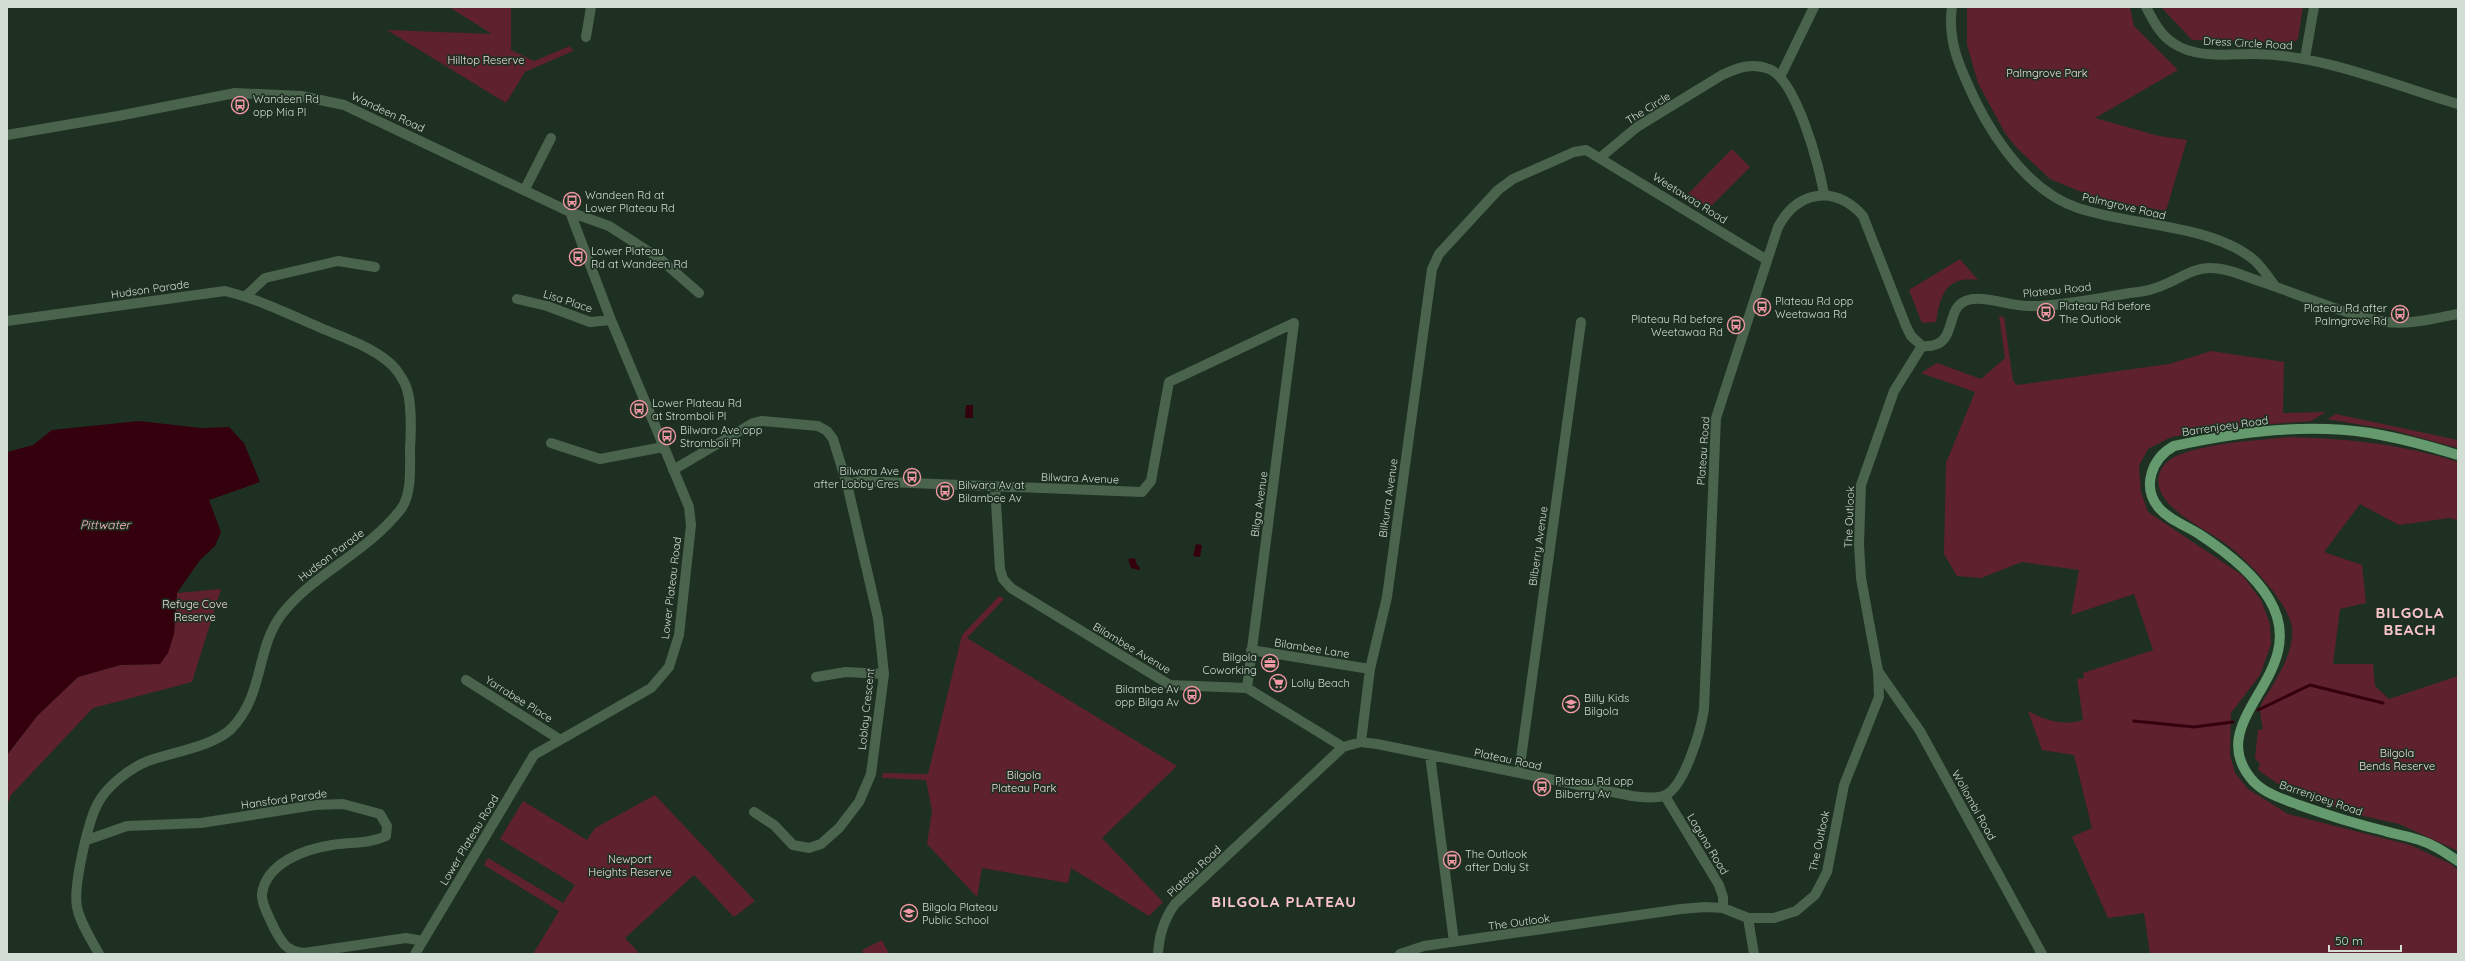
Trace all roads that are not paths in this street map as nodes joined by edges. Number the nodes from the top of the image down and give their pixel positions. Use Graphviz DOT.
graph roads {
  1 [pos="591,7"];
  2 [pos="1814,7"];
  3 [pos="1952,7"];
  4 [pos="2146,7"];
  5 [pos="2314,7"];
  6 [pos="586,37"];
  7 [pos="2305,58"];
  8 [pos="1780,77"];
  9 [pos="2458,104"];
  10 [pos="7,135"];
  11 [pos="551,138"];
  12 [pos="1601,157"];
  13 [pos="525,190"];
  14 [pos="1824,195"];
  15 [pos="570,212"];
  16 [pos="1768,260"];
  17 [pos="375,267"];
  18 [pos="2275,286"];
  19 [pos="699,293"];
  20 [pos="246,296"];
  21 [pos="517,298"];
  22 [pos="2458,314"];
  23 [pos="611,320"];
  24 [pos="7,321"];
  25 [pos="1581,322"];
  26 [pos="1294,323"];
  27 [pos="1922,346"];
  28 [pos="551,443"];
  29 [pos="662,447"];
  30 [pos="2458,455"];
  31 [pos="673,470"];
  32 [pos="847,484"];
  33 [pos="995,486"];
  34 [pos="1251,650"];
  35 [pos="1370,669"];
  36 [pos="1878,671"];
  37 [pos="884,674"];
  38 [pos="816,677"];
  39 [pos="466,680"];
  40 [pos="1247,688"];
  41 [pos="559,739"];
  42 [pos="1361,742"];
  43 [pos="1342,747"];
  44 [pos="1430,755"];
  45 [pos="1519,773"];
  46 [pos="1665,796"];
  47 [pos="754,812"];
  48 [pos="87,840"];
  49 [pos="2458,861"];
  50 [pos="1724,908"];
  51 [pos="1748,918"];
  52 [pos="423,941"];
  53 [pos="1454,942"];
  54 [pos="98,954"];
  55 [pos="415,954"];
  56 [pos="1158,954"];
  57 [pos="1400,954"];
  58 [pos="1754,954"];
  59 [pos="2042,954"];
  1 -- 6 [label="street"];
  2 -- 8 [label="street"];
  3 -- 18 [label="street, Palmgrove Road"];
  4 -- 7 [label="street, Dress Circle Road"];
  5 -- 7 [label="street"];
  7 -- 9 [label="street, Dress Circle Road"];
  8 -- 12 [label="street, The Circle"];
  8 -- 14 [label="street, The Circle"];
  10 -- 13 [label="street, Wandeen Road"];
  11 -- 13 [label="street"];
  12 -- 16 [label="street, Weetawaa Road"];
  12 -- 35 [label="street, Bilkurra Avenue"];
  13 -- 15 [label="street, Wandeen Road"];
  14 -- 16 [label="street, Plateau Road"];
  14 -- 27 [label="street, Plateau Road"];
  15 -- 19 [label="street, Wandeen Road"];
  15 -- 23 [label="street, Lower Plateau Road"];
  16 -- 46 [label="street, Plateau Road"];
  17 -- 20 [label="street"];
  18 -- 22 [label="street, Plateau Road"];
  18 -- 27 [label="street, Plateau Road"];
  20 -- 24 [label="street, Hudson Parade"];
  20 -- 48 [label="street, Hudson Parade"];
  21 -- 23 [label="street, Lisa Place"];
  23 -- 29 [label="street, Lower Plateau Road"];
  25 -- 45 [label="street, Bilberry Avenue"];
  26 -- 33 [label="street, Bilwara Avenue"];
  26 -- 34 [label="street, Bilga Avenue"];
  27 -- 36 [label="street, The Outlook"];
  28 -- 29 [label="street"];
  29 -- 31 [label="street, Lower Plateau Road"];
  30 -- 49 [label="main road, Barrenjoey Road"];
  31 -- 32 [label="street"];
  31 -- 41 [label="street, Lower Plateau Road"];
  32 -- 33 [label="street, Bilwara Avenue"];
  32 -- 37 [label="street, Loblay Crescent"];
  33 -- 40 [label="street, Bilambee Avenue"];
  34 -- 35 [label="street, Bilambee Lane"];
  34 -- 40 [label="street, Bilga Avenue"];
  35 -- 42 [label="street, Bilkurra Avenue"];
  36 -- 51 [label="street, The Outlook"];
  36 -- 59 [label="street, Wollombi Road"];
  37 -- 38 [label="street"];
  37 -- 47 [label="street, Loblay Crescent"];
  39 -- 41 [label="street, Yarrabee Place"];
  40 -- 43 [label="street, Bilambee Avenue"];
  41 -- 52 [label="street, Lower Plateau Road"];
  42 -- 43 [label="street, Plateau Road"];
  42 -- 44 [label="street, Plateau Road"];
  43 -- 56 [label="street, Plateau Road"];
  44 -- 45 [label="street, Plateau Road"];
  44 -- 53 [label="street"];
  45 -- 46 [label="street, Plateau Road"];
  46 -- 50 [label="street, Laguna Road"];
  48 -- 52 [label="street, Hansford Parade"];
  48 -- 54 [label="street, Hudson Parade"];
  50 -- 51 [label="street, The Outlook"];
  50 -- 53 [label="street, The Outlook"];
  51 -- 58 [label="street"];
  52 -- 55 [label="street, Lower Plateau Road"];
  53 -- 57 [label="street, The Outlook"];
}
